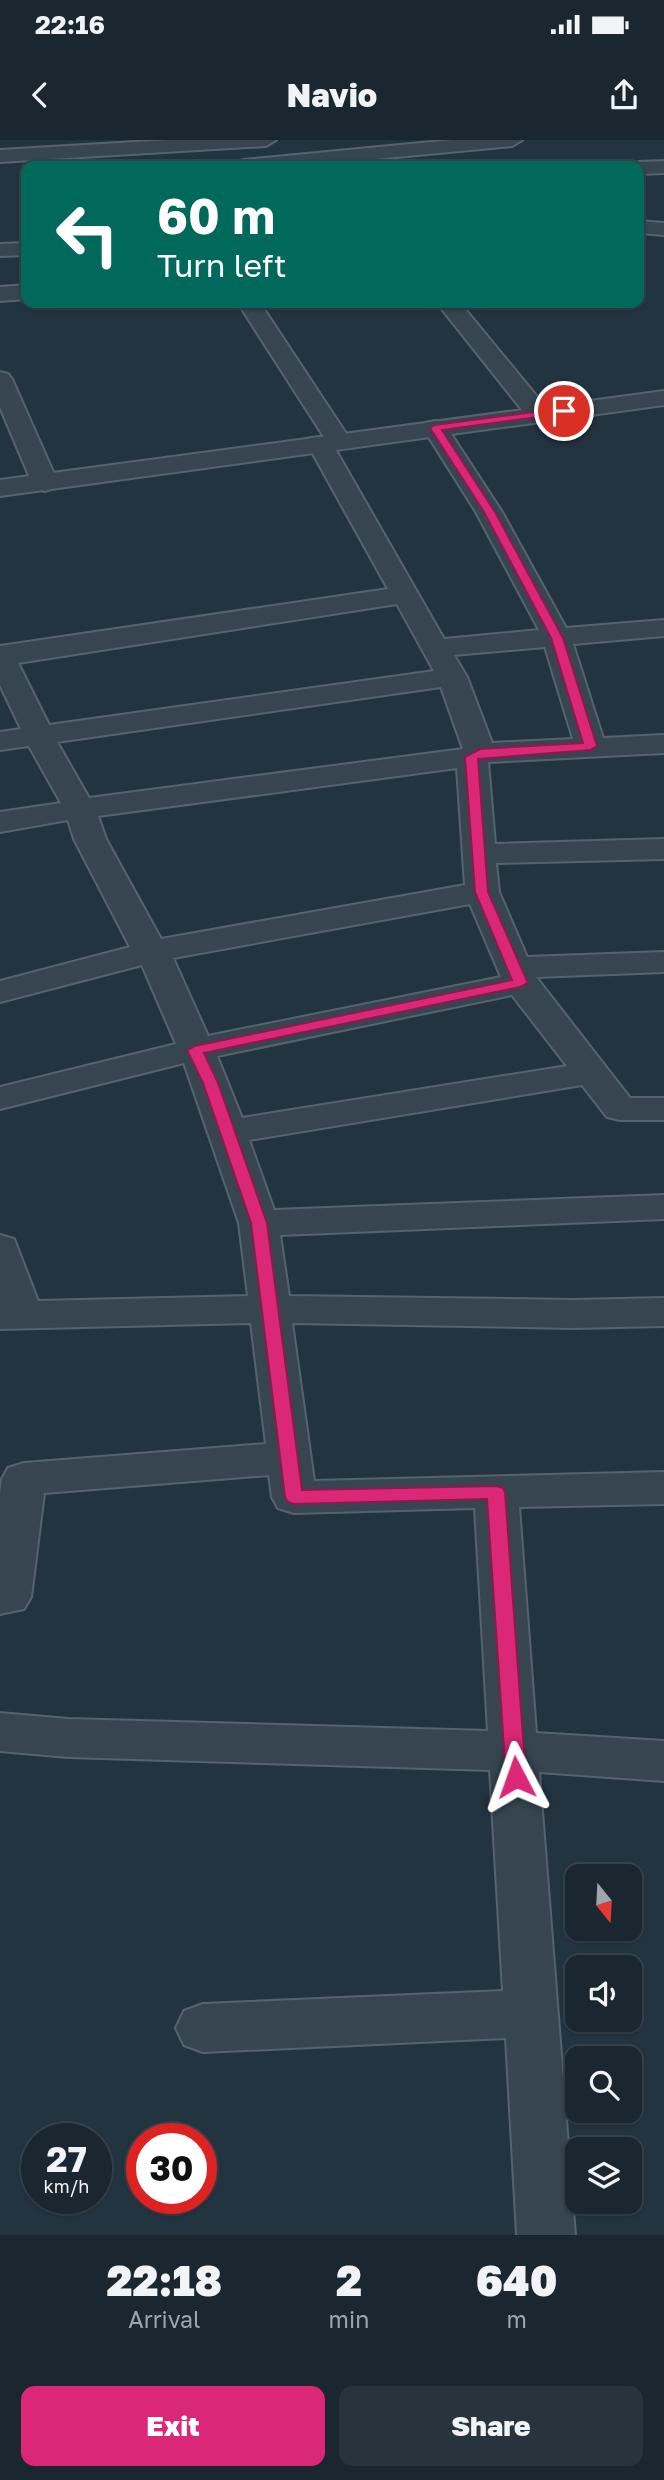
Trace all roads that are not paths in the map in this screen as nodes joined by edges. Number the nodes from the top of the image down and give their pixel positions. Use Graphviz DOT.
graph roads {
  1 [pos="266,140"];
  2 [pos="502,140"];
  3 [pos="228,141"];
  4 [pos="515,149"];
  5 [pos="39,154"];
  6 [pos="0,156"];
  7 [pos="420,158"];
  8 [pos="242,161"];
  9 [pos="354,161"];
  10 [pos="664,167"];
  11 [pos="644,168"];
  12 [pos="644,227"];
  13 [pos="664,229"];
  14 [pos="21,249"];
  15 [pos="0,250"];
  16 [pos="21,293"];
  17 [pos="0,295"];
  18 [pos="252,308"];
  19 [pos="452,308"];
  20 [pos="0,380"];
  21 [pos="664,398"];
  22 [pos="539,415"];
  23 [pos="435,428"];
  24 [pos="329,442"];
  25 [pos="45,483"];
  26 [pos="0,488"];
  27 [pos="403,595"];
  28 [pos="664,628"];
  29 [pos="557,638"];
  30 [pos="435,648"];
  31 [pos="0,657"];
  32 [pos="452,677"];
  33 [pos="38,735"];
  34 [pos="0,741"];
  35 [pos="664,744"];
  36 [pos="590,746"];
  37 [pos="476,755"];
  38 [pos="80,809"];
  39 [pos="0,822"];
  40 [pos="664,849"];
  41 [pos="479,853"];
  42 [pos="482,892"];
  43 [pos="153,951"];
  44 [pos="664,962"];
  45 [pos="517,975"];
  46 [pos="0,992"];
  47 [pos="195,1050"];
  48 [pos="591,1073"];
  49 [pos="0,1098"];
  50 [pos="664,1109"];
  51 [pos="227,1132"];
  52 [pos="664,1207"];
  53 [pos="259,1223"];
  54 [pos="0,1248"];
  55 [pos="270,1309"];
  56 [pos="664,1312"];
  57 [pos="12,1315"];
  58 [pos="288,1458"];
  59 [pos="664,1488"];
  60 [pos="496,1492"];
  61 [pos="3,1606"];
  62 [pos="0,1732"];
  63 [pos="514,1751"];
  64 [pos="664,1761"];
  65 [pos="532,2013"];
  66 [pos="203,2028"];
  67 [pos="546,2235"];
  1 -- 3 [label="street"];
  2 -- 4 [label="street"];
  2 -- 7 [label="street"];
  3 -- 5 [label="street"];
  3 -- 8 [label="street"];
  5 -- 6 [label="street"];
  7 -- 9 [label="street"];
  10 -- 11 [label="street"];
  12 -- 13 [label="street"];
  14 -- 15 [label="street"];
  16 -- 17 [label="street"];
  18 -- 24 [label="street"];
  19 -- 22 [label="street"];
  20 -- 25 [label="street"];
  21 -- 22 [label="street"];
  22 -- 23 [label="street"];
  23 -- 24 [label="street"];
  23 -- 29 [label="street"];
  24 -- 25 [label="street"];
  24 -- 27 [label="street"];
  25 -- 26 [label="street"];
  27 -- 30 [label="street"];
  27 -- 31 [label="street"];
  28 -- 29 [label="street"];
  29 -- 30 [label="street"];
  29 -- 36 [label="street"];
  30 -- 32 [label="street"];
  31 -- 33 [label="street"];
  32 -- 33 [label="street"];
  32 -- 37 [label="street"];
  33 -- 34 [label="street"];
  33 -- 38 [label="street"];
  35 -- 36 [label="street"];
  36 -- 37 [label="street"];
  37 -- 38 [label="street"];
  37 -- 41 [label="street"];
  38 -- 39 [label="street"];
  38 -- 43 [label="street"];
  40 -- 41 [label="street"];
  41 -- 42 [label="street"];
  42 -- 43 [label="street"];
  42 -- 45 [label="street"];
  43 -- 46 [label="street"];
  43 -- 47 [label="street"];
  44 -- 45 [label="street"];
  45 -- 47 [label="street"];
  45 -- 48 [label="street"];
  47 -- 49 [label="street"];
  47 -- 51 [label="street"];
  48 -- 50 [label="street"];
  48 -- 51 [label="street"];
  51 -- 53 [label="street"];
  52 -- 53 [label="street"];
  53 -- 55 [label="street"];
  54 -- 57 [label="street"];
  55 -- 56 [label="street"];
  55 -- 57 [label="street"];
  55 -- 58 [label="street"];
  58 -- 60 [label="street"];
  58 -- 61 [label="street"];
  59 -- 60 [label="street"];
  60 -- 63 [label="street"];
  62 -- 63 [label="street"];
  63 -- 64 [label="street"];
  63 -- 65 [label="street"];
  65 -- 66 [label="street"];
  65 -- 67 [label="street"];
}
